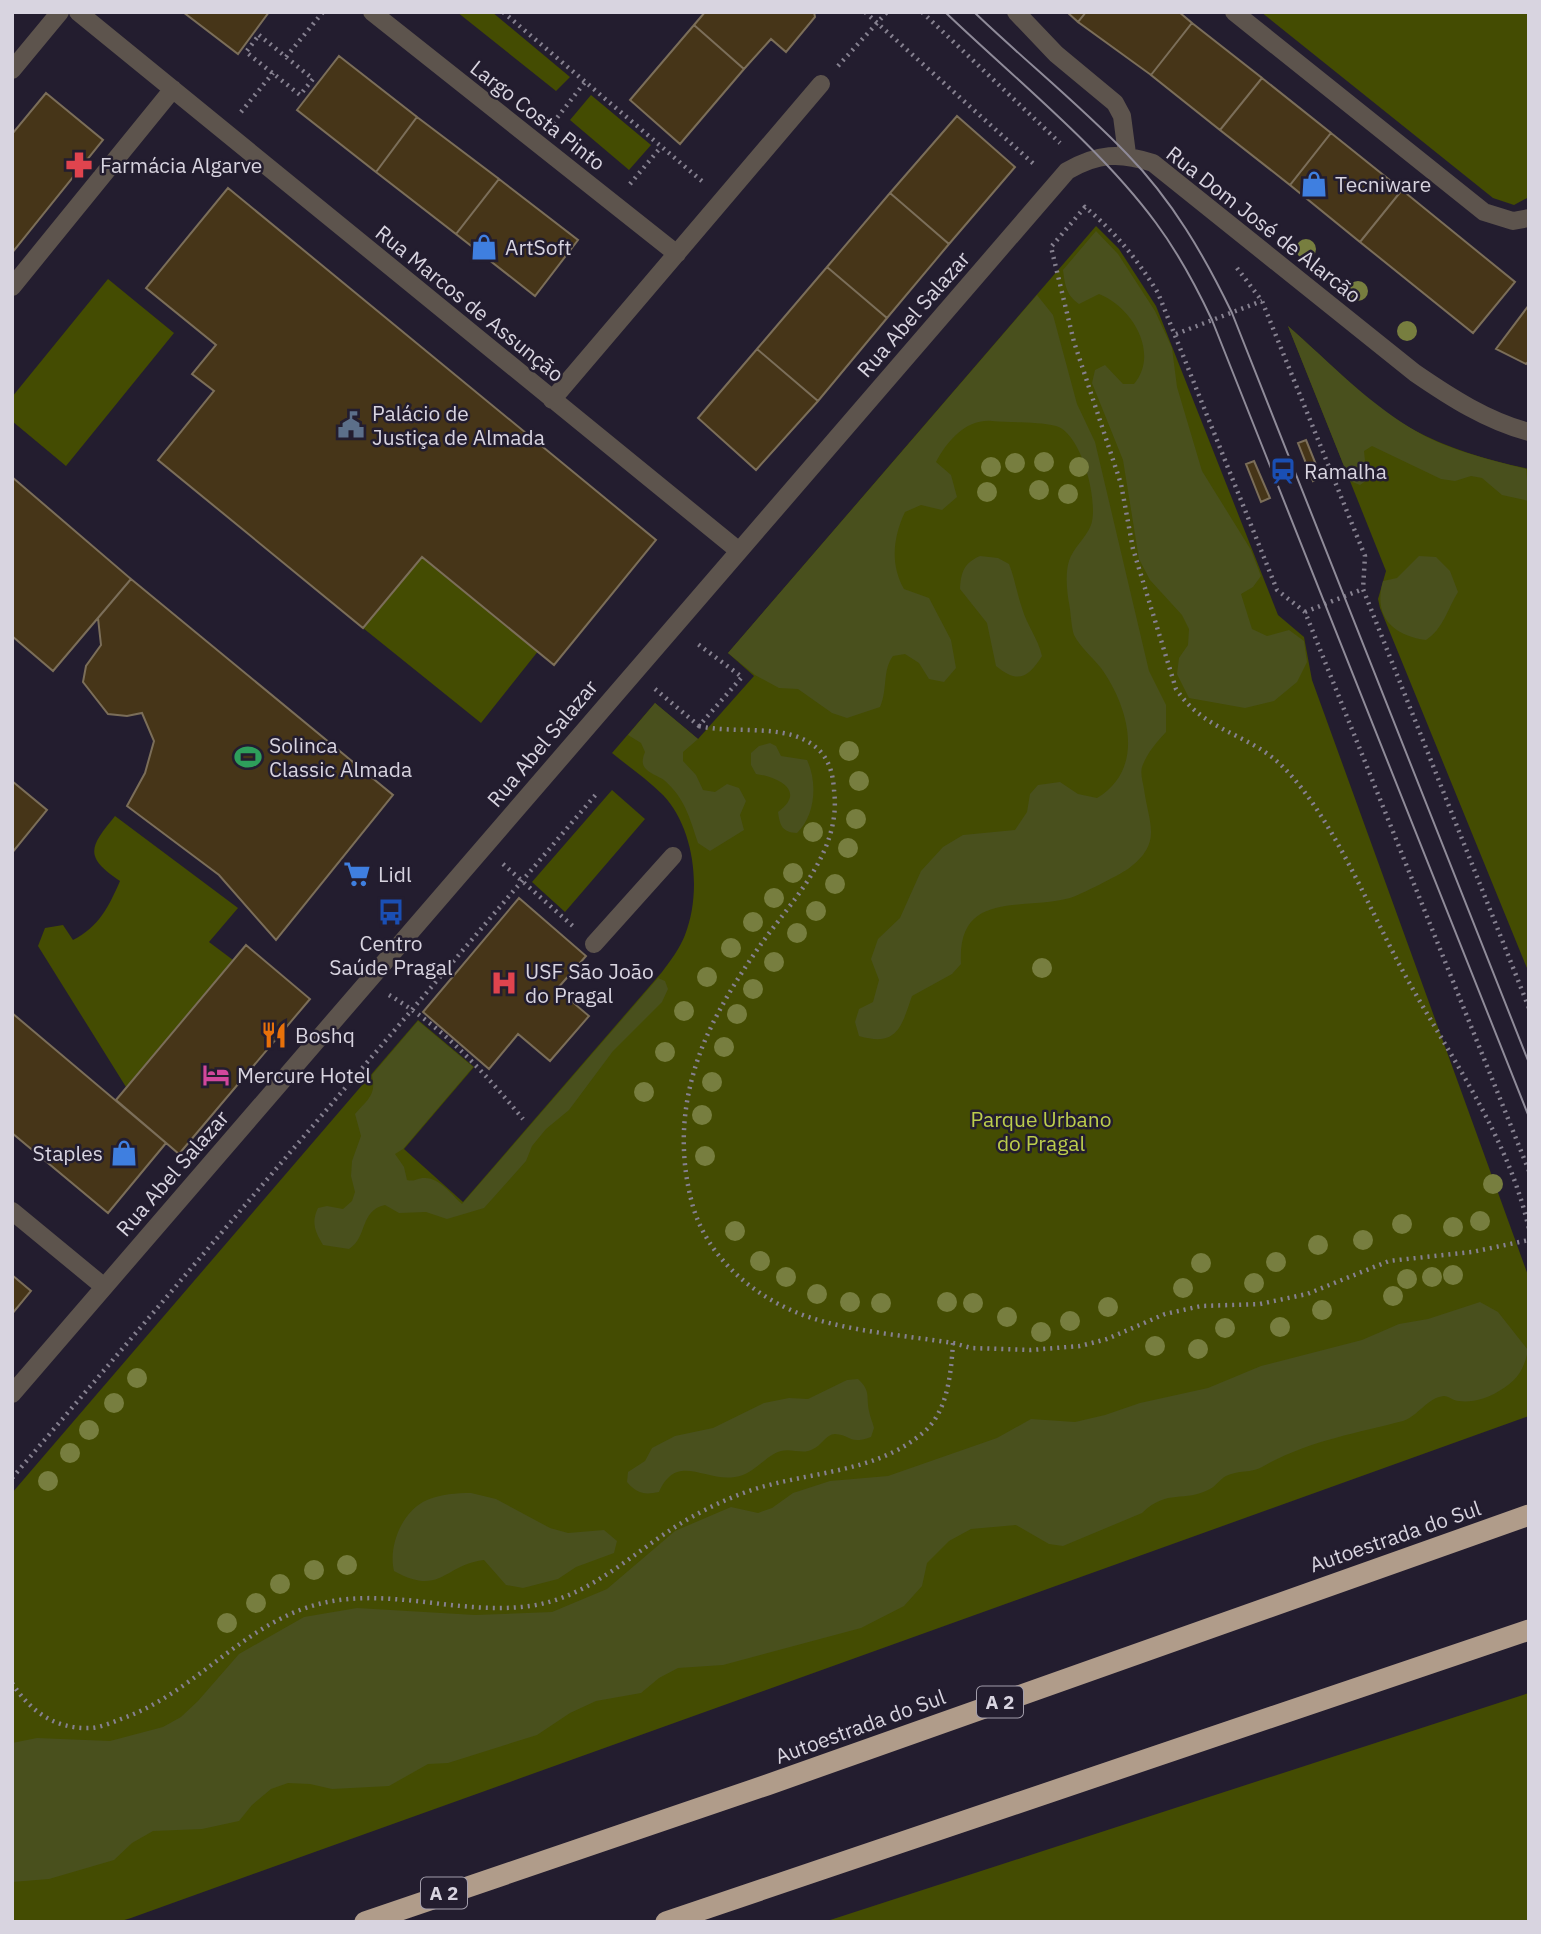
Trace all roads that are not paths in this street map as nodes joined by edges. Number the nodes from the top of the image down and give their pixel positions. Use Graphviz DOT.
graph roads {
  1 [pos="60,12"];
  2 [pos="78,12"];
  3 [pos="372,12"];
  4 [pos="1016,12"];
  5 [pos="1234,12"];
  6 [pos="12,70"];
  7 [pos="821,84"];
  8 [pos="173,89"];
  9 [pos="1127,154"];
  10 [pos="1529,218"];
  11 [pos="677,254"];
  12 [pos="12,287"];
  13 [pos="552,400"];
  14 [pos="1529,432"];
  15 [pos="738,551"];
  16 [pos="673,856"];
  17 [pos="594,944"];
  18 [pos="12,1211"];
  19 [pos="103,1286"];
  20 [pos="12,1394"];
  21 [pos="1529,1515"];
  22 [pos="1529,1630"];
  23 [pos="365,1922"];
  24 [pos="666,1922"];
  1 -- 6 [label="street"];
  2 -- 8 [label="street, Rua Marcos de Assunção"];
  3 -- 11 [label="street, Largo Costa Pinto"];
  4 -- 9 [label="street"];
  5 -- 10 [label="street"];
  7 -- 11 [label="street"];
  8 -- 12 [label="street"];
  8 -- 13 [label="street, Rua Marcos de Assunção"];
  9 -- 14 [label="street, Rua Dom José de Alarcão"];
  9 -- 15 [label="street, Rua Abel Salazar"];
  11 -- 13 [label="street"];
  13 -- 15 [label="street, Rua Marcos de Assunção"];
  15 -- 19 [label="street, Rua Abel Salazar"];
  16 -- 17 [label="street"];
  18 -- 19 [label="street"];
  19 -- 20 [label="street, Rua Abel Salazar"];
  21 -- 23 [label="highway, Autoestrada do Sul / A 2"];
  22 -- 24 [label="highway"];
}
